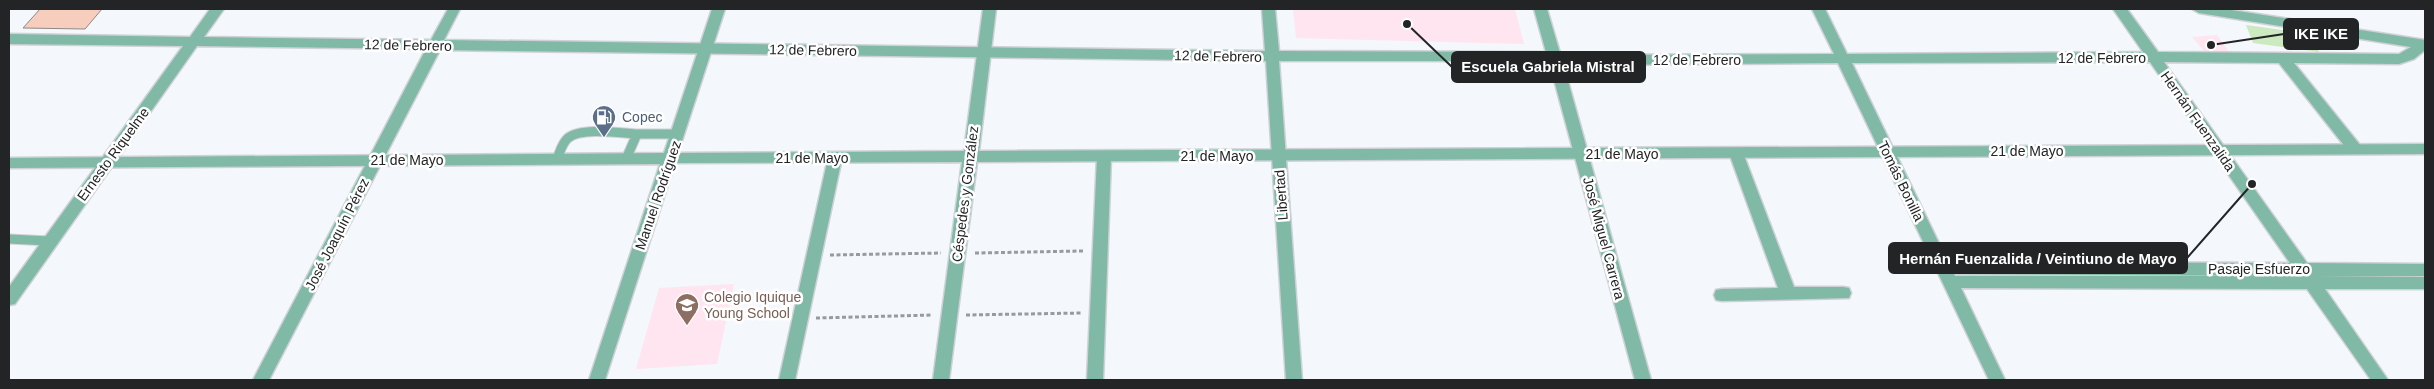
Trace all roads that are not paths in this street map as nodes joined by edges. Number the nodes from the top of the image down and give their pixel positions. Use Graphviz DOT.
graph roads {
  1 [pos="217,9"];
  2 [pos="454,9"];
  3 [pos="718,9"];
  4 [pos="990,9"];
  5 [pos="1269,9"];
  6 [pos="1541,9"];
  7 [pos="1818,9"];
  8 [pos="2120,9"];
  9 [pos="2199,9"];
  10 [pos="9,39"];
  11 [pos="193,42"];
  12 [pos="2422,44"];
  13 [pos="435,45"];
  14 [pos="706,49"];
  15 [pos="984,53"];
  16 [pos="1273,56"];
  17 [pos="2154,57"];
  18 [pos="1555,58"];
  19 [pos="2283,58"];
  20 [pos="1843,60"];
  21 [pos="637,134"];
  22 [pos="679,134"];
  23 [pos="2355,149"];
  24 [pos="2425,149"];
  25 [pos="2219,150"];
  26 [pos="1887,152"];
  27 [pos="1736,153"];
  28 [pos="1581,154"];
  29 [pos="1104,156"];
  30 [pos="1279,156"];
  31 [pos="970,157"];
  32 [pos="626,158"];
  33 [pos="670,158"];
  34 [pos="835,158"];
  35 [pos="557,159"];
  36 [pos="376,160"];
  37 [pos="108,161"];
  38 [pos="9,163"];
  39 [pos="9,239"];
  40 [pos="50,241"];
  41 [pos="2425,270"];
  42 [pos="1946,275"];
  43 [pos="2307,276"];
  44 [pos="2425,283"];
  45 [pos="11,292"];
  46 [pos="1843,293"];
  47 [pos="1722,294"];
  48 [pos="1788,294"];
  49 [pos="261,380"];
  50 [pos="597,380"];
  51 [pos="786,380"];
  52 [pos="941,380"];
  53 [pos="1095,380"];
  54 [pos="1294,380"];
  55 [pos="1643,380"];
  56 [pos="1997,380"];
  57 [pos="2380,380"];
  1 -- 11 [label="street, Ernesto Riquelme"];
  2 -- 13 [label="street, José Joaquín Pérez"];
  3 -- 14 [label="street, Manuel Rodríguez"];
  4 -- 15 [label="street, Céspedes y González"];
  5 -- 16 [label="street, Libertad"];
  6 -- 18 [label="street, José Miguel Carrera"];
  7 -- 20 [label="street, Tomás Bonilla"];
  8 -- 17 [label="street, Hernán Fuenzalida"];
  9 -- 12 [label="street"];
  10 -- 11 [label="street, 12 de Febrero"];
  11 -- 13 [label="street, 12 de Febrero"];
  11 -- 37 [label="street, Ernesto Riquelme"];
  12 -- 19 [label="street, 12 de Febrero"];
  13 -- 14 [label="street, 12 de Febrero"];
  13 -- 36 [label="street, José Joaquín Pérez"];
  14 -- 15 [label="street, 12 de Febrero"];
  14 -- 22 [label="street, Manuel Rodríguez"];
  15 -- 16 [label="street, 12 de Febrero"];
  15 -- 31 [label="street, Céspedes y González"];
  16 -- 18 [label="street, 12 de Febrero"];
  16 -- 30 [label="street, Libertad"];
  17 -- 19 [label="street, 12 de Febrero"];
  17 -- 20 [label="street, 12 de Febrero"];
  17 -- 25 [label="street, Hernán Fuenzalida"];
  18 -- 20 [label="street, 12 de Febrero"];
  18 -- 28 [label="street, José Miguel Carrera"];
  19 -- 23 [label="street"];
  20 -- 26 [label="street, Tomás Bonilla"];
  21 -- 22 [label="lane"];
  21 -- 32 [label="lane"];
  21 -- 35 [label="lane"];
  22 -- 33 [label="street, Manuel Rodríguez"];
  23 -- 24 [label="street, 21 de Mayo"];
  23 -- 25 [label="street, 21 de Mayo"];
  25 -- 26 [label="street, 21 de Mayo"];
  25 -- 43 [label="street, Hernán Fuenzalida"];
  26 -- 27 [label="street, 21 de Mayo"];
  26 -- 42 [label="street, Tomás Bonilla"];
  27 -- 28 [label="street, 21 de Mayo"];
  27 -- 48 [label="street"];
  28 -- 30 [label="street, 21 de Mayo"];
  28 -- 55 [label="street, José Miguel Carrera"];
  29 -- 30 [label="street, 21 de Mayo"];
  29 -- 31 [label="street, 21 de Mayo"];
  29 -- 53 [label="street"];
  30 -- 54 [label="street, Libertad"];
  31 -- 34 [label="street, 21 de Mayo"];
  31 -- 52 [label="street, Céspedes y González"];
  32 -- 33 [label="street, 21 de Mayo"];
  32 -- 35 [label="street, 21 de Mayo"];
  33 -- 34 [label="street, 21 de Mayo"];
  33 -- 50 [label="street, Manuel Rodríguez"];
  34 -- 51 [label="street"];
  35 -- 36 [label="street, 21 de Mayo"];
  36 -- 37 [label="street, 21 de Mayo"];
  36 -- 49 [label="street, José Joaquín Pérez"];
  37 -- 38 [label="street, 21 de Mayo"];
  37 -- 40 [label="street, Ernesto Riquelme"];
  39 -- 40 [label="lane"];
  40 -- 45 [label="street, Ernesto Riquelme"];
  41 -- 43 [label="street, Pasaje Esfuerzo"];
  42 -- 43 [label="street, Pasaje Esfuerzo"];
  42 -- 56 [label="street, Tomás Bonilla"];
  43 -- 44 [label="street, Pasaje Esfuerzo"];
  43 -- 57 [label="street, Hernán Fuenzalida"];
  46 -- 48 [label="street"];
  47 -- 48 [label="street"];
}
